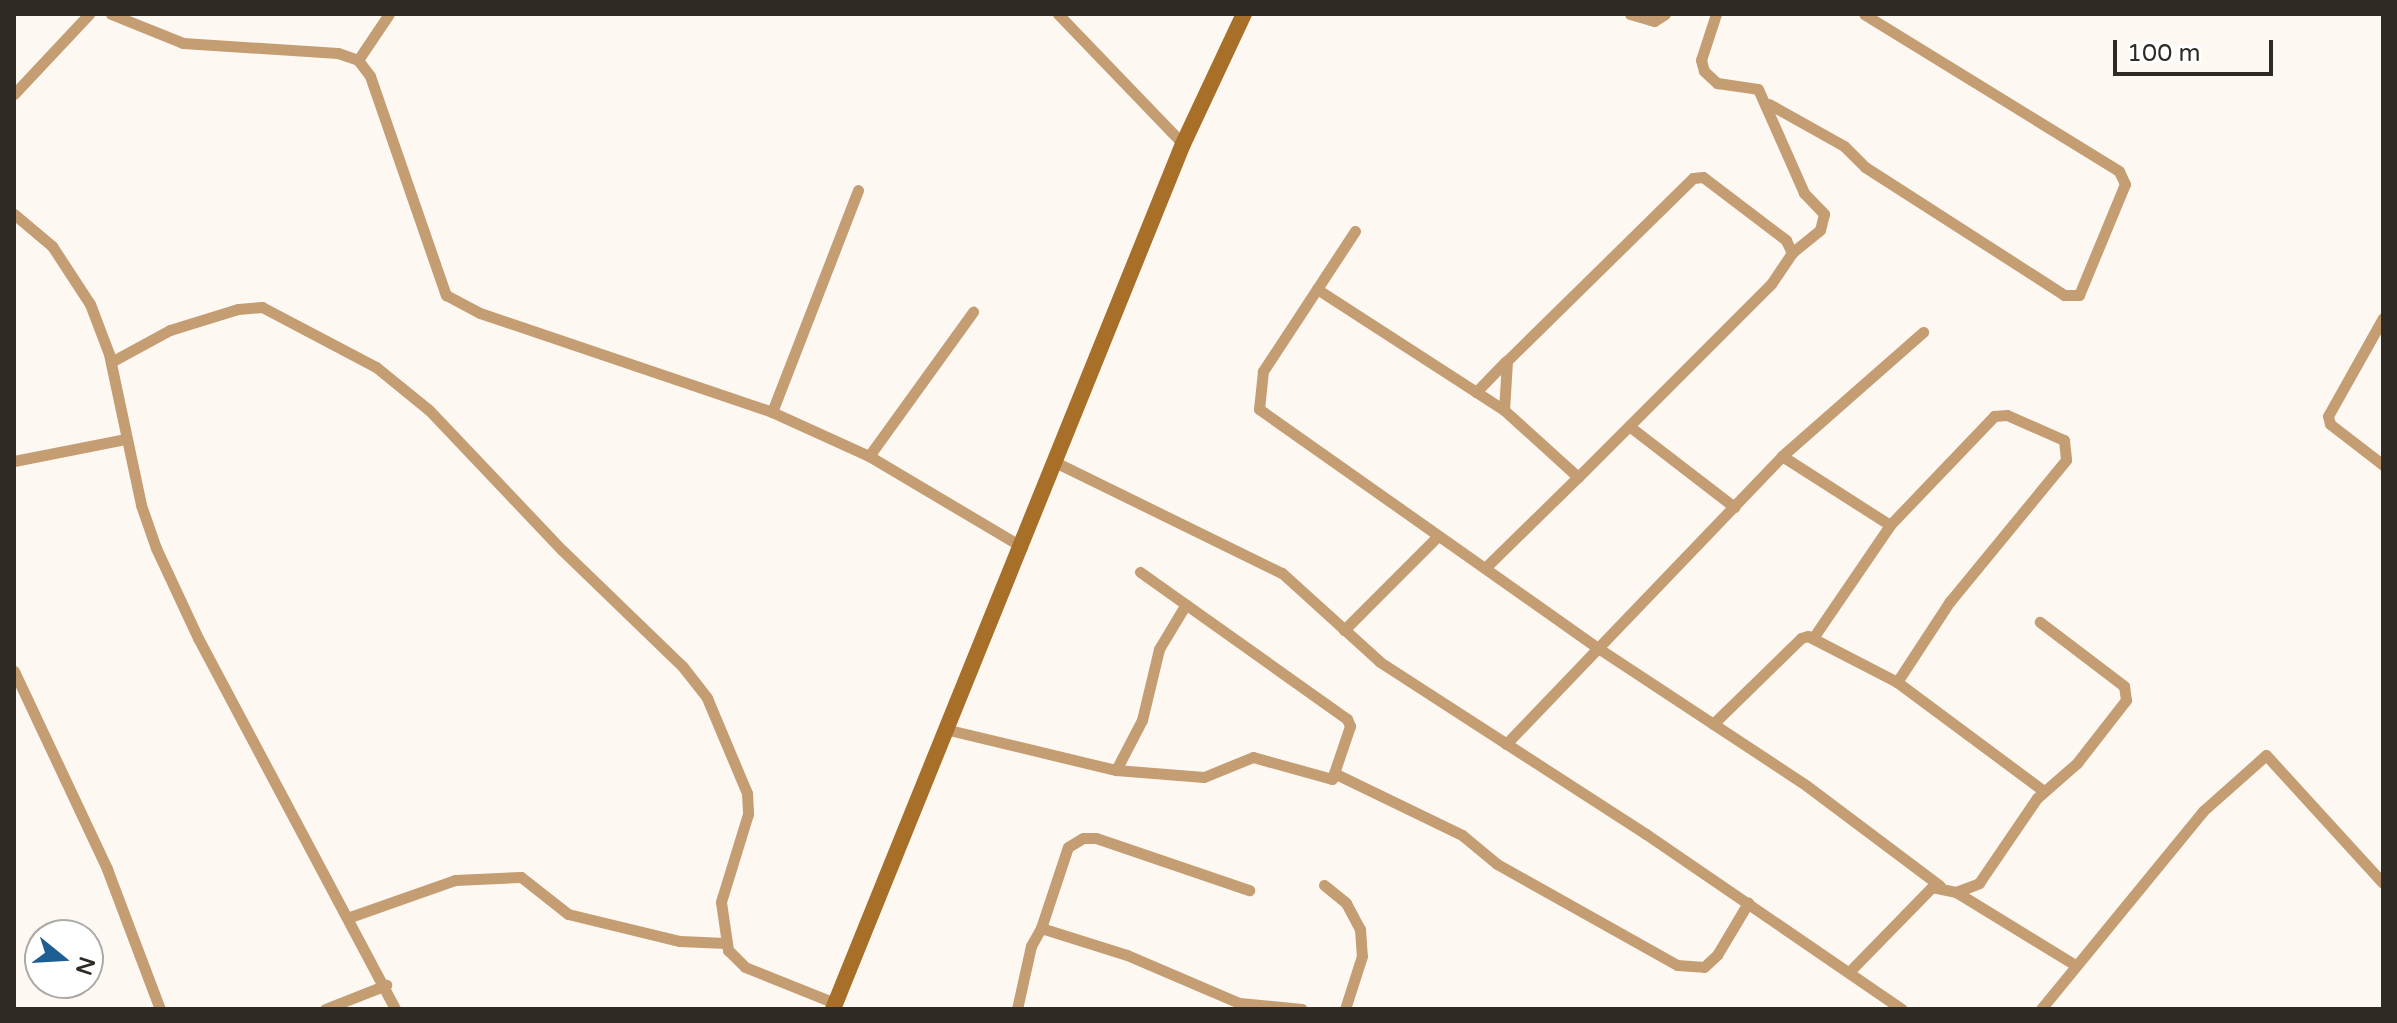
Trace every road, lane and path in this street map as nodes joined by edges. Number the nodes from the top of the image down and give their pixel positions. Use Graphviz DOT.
graph roads {
  1 [pos="89,14"];
  2 [pos="111,14"];
  3 [pos="389,14"];
  4 [pos="1058,14"];
  5 [pos="1630,14"];
  6 [pos="1665,14"];
  7 [pos="1716,14"];
  8 [pos="1864,14"];
  9 [pos="1239,17"];
  10 [pos="358,60"];
  11 [pos="14,94"];
  12 [pos="1769,104"];
  13 [pos="1183,144"];
  14 [pos="858,190"];
  15 [pos="14,214"];
  16 [pos="1355,231"];
  17 [pos="1792,253"];
  18 [pos="1317,289"];
  19 [pos="973,312"];
  20 [pos="2383,318"];
  21 [pos="1923,332"];
  22 [pos="1507,361"];
  23 [pos="111,362"];
  24 [pos="1476,392"];
  25 [pos="1504,410"];
  26 [pos="772,412"];
  27 [pos="1629,426"];
  28 [pos="125,439"];
  29 [pos="869,456"];
  30 [pos="1782,456"];
  31 [pos="14,461"];
  32 [pos="1057,463"];
  33 [pos="2383,465"];
  34 [pos="1578,477"];
  35 [pos="1734,507"];
  36 [pos="1890,525"];
  37 [pos="1438,536"];
  38 [pos="1022,547"];
  39 [pos="1486,567"];
  40 [pos="1140,572"];
  41 [pos="1186,604"];
  42 [pos="2040,622"];
  43 [pos="1344,630"];
  44 [pos="1813,638"];
  45 [pos="1598,648"];
  46 [pos="14,671"];
  47 [pos="1897,682"];
  48 [pos="1713,724"];
  49 [pos="949,730"];
  50 [pos="1506,744"];
  51 [pos="1116,770"];
  52 [pos="1336,774"];
  53 [pos="2044,791"];
  54 [pos="2383,883"];
  55 [pos="1324,885"];
  56 [pos="1940,886"];
  57 [pos="1249,890"];
  58 [pos="1956,892"];
  59 [pos="1748,903"];
  60 [pos="350,917"];
  61 [pos="1041,928"];
  62 [pos="725,943"];
  63 [pos="2075,965"];
  64 [pos="1849,972"];
  65 [pos="386,985"];
  66 [pos="834,1006"];
  67 [pos="1270,1008"];
  68 [pos="160,1009"];
  69 [pos="325,1009"];
  70 [pos="395,1009"];
  71 [pos="1017,1009"];
  72 [pos="1302,1009"];
  73 [pos="1345,1009"];
  74 [pos="1902,1009"];
  75 [pos="2041,1009"];
  1 -- 11 [label="street"];
  2 -- 10 [label="street"];
  3 -- 10 [label="street"];
  4 -- 13 [label="street"];
  5 -- 6 [label="street"];
  7 -- 12 [label="street"];
  8 -- 12 [label="street"];
  9 -- 13 [label="main road"];
  10 -- 26 [label="street"];
  12 -- 17 [label="street"];
  13 -- 32 [label="main road"];
  14 -- 26 [label="street"];
  15 -- 23 [label="street"];
  16 -- 18 [label="street"];
  17 -- 22 [label="street"];
  17 -- 27 [label="street"];
  18 -- 24 [label="street"];
  18 -- 37 [label="street"];
  19 -- 29 [label="street"];
  20 -- 33 [label="street"];
  21 -- 30 [label="street"];
  22 -- 24 [label="street"];
  22 -- 25 [label="street"];
  23 -- 28 [label="street"];
  23 -- 62 [label="street"];
  24 -- 25 [label="street"];
  25 -- 34 [label="street"];
  26 -- 29 [label="street"];
  27 -- 34 [label="street"];
  27 -- 35 [label="street"];
  28 -- 31 [label="street"];
  28 -- 60 [label="street"];
  29 -- 38 [label="street"];
  30 -- 35 [label="street"];
  30 -- 36 [label="street"];
  32 -- 38 [label="main road"];
  32 -- 43 [label="street"];
  34 -- 39 [label="street"];
  35 -- 45 [label="street"];
  36 -- 44 [label="street"];
  36 -- 47 [label="street"];
  37 -- 39 [label="street"];
  37 -- 43 [label="street"];
  38 -- 49 [label="main road"];
  39 -- 45 [label="street"];
  40 -- 41 [label="street"];
  41 -- 51 [label="street"];
  41 -- 52 [label="street"];
  42 -- 53 [label="street"];
  43 -- 50 [label="street"];
  44 -- 47 [label="street"];
  44 -- 48 [label="street"];
  45 -- 48 [label="street"];
  45 -- 50 [label="street"];
  46 -- 68 [label="street"];
  47 -- 53 [label="street"];
  48 -- 56 [label="street"];
  49 -- 51 [label="street"];
  49 -- 66 [label="main road"];
  50 -- 59 [label="street"];
  51 -- 52 [label="street"];
  52 -- 59 [label="street"];
  53 -- 58 [label="street"];
  54 -- 63 [label="street"];
  55 -- 73 [label="street"];
  56 -- 58 [label="street"];
  56 -- 64 [label="street"];
  57 -- 61 [label="street"];
  58 -- 63 [label="street"];
  59 -- 64 [label="street"];
  60 -- 62 [label="street"];
  60 -- 65 [label="street"];
  61 -- 67 [label="street"];
  61 -- 71 [label="street"];
  62 -- 66 [label="street"];
  63 -- 75 [label="street"];
  64 -- 74 [label="street"];
  65 -- 69 [label="street"];
  65 -- 70 [label="street"];
  67 -- 72 [label="street"];
}
